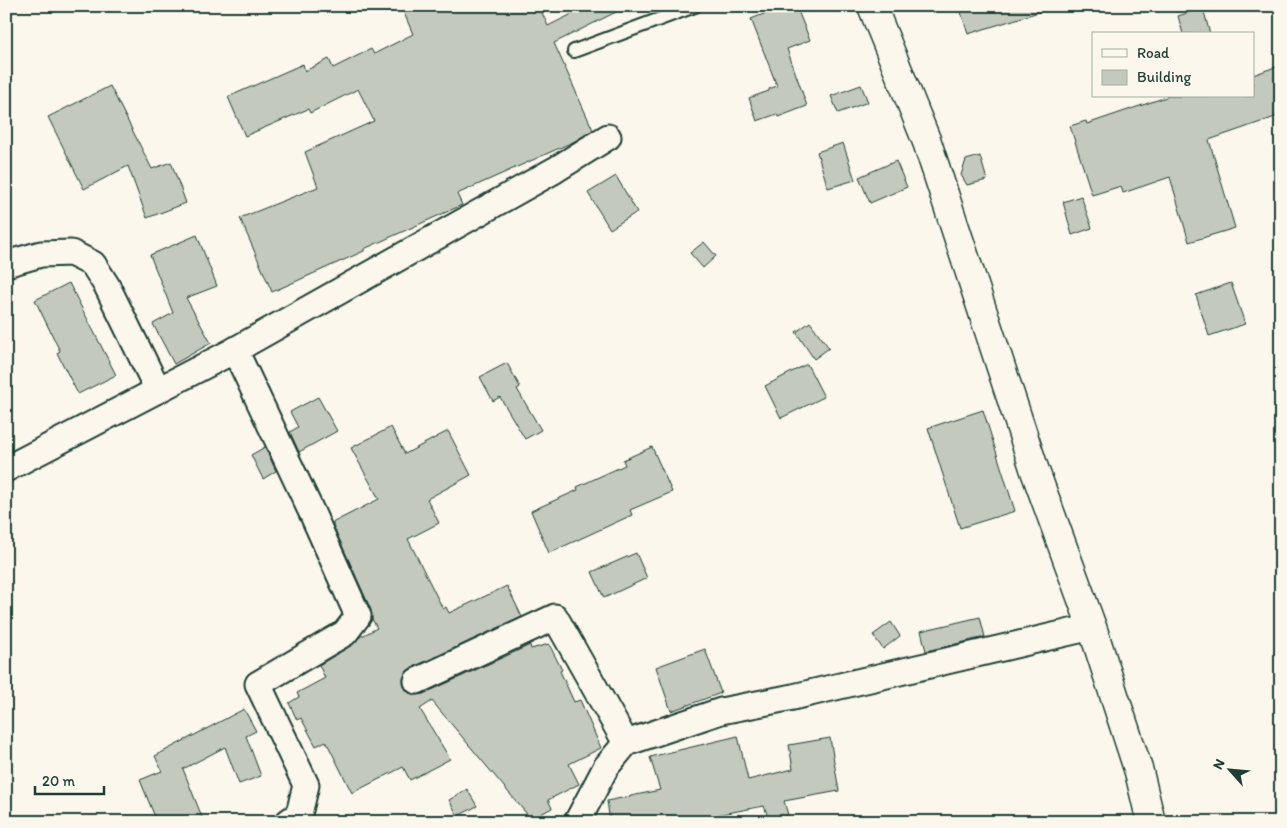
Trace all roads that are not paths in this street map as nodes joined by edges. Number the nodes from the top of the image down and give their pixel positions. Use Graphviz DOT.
graph roads {
  1 [pos="695,6"];
  2 [pos="872,6"];
  3 [pos="574,51"];
  4 [pos="608,137"];
  5 [pos="6,264"];
  6 [pos="235,350"];
  7 [pos="158,390"];
  8 [pos="6,469"];
  9 [pos="1092,627"];
  10 [pos="417,681"];
  11 [pos="626,743"];
  12 [pos="288,822"];
  13 [pos="577,822"];
  14 [pos="1151,822"];
  1 -- 3 [label="lane"];
  2 -- 9 [label="street"];
  4 -- 6 [label="street"];
  5 -- 7 [label="street"];
  6 -- 7 [label="street"];
  6 -- 12 [label="street"];
  7 -- 8 [label="street"];
  9 -- 11 [label="street"];
  9 -- 14 [label="street"];
  10 -- 11 [label="street"];
  11 -- 13 [label="street"];
}
